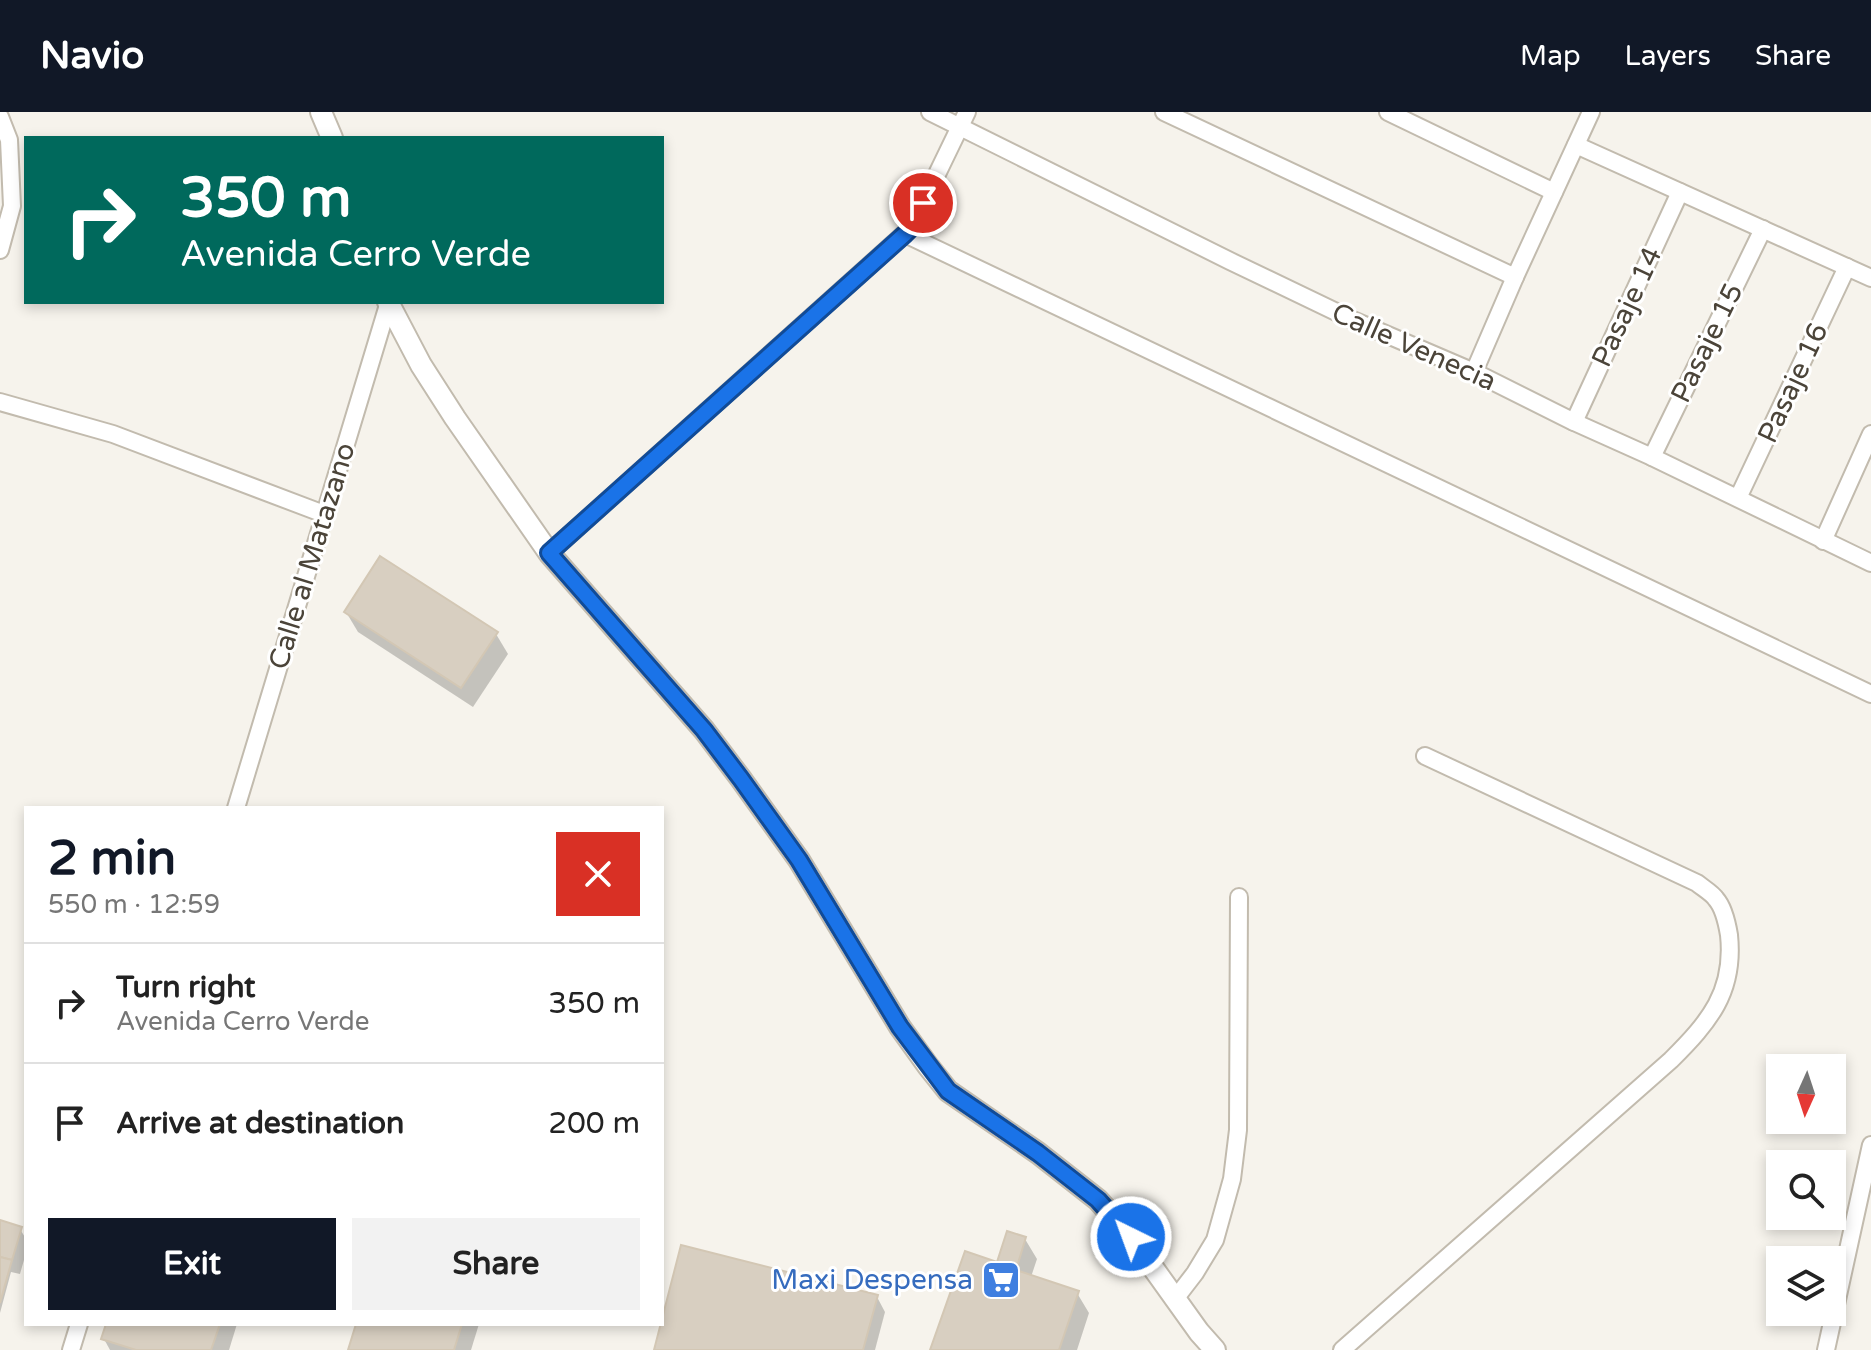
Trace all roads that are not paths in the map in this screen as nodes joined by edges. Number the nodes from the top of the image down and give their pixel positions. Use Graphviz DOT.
graph roads {
  1 [pos="321,112"];
  2 [pos="930,112"];
  3 [pos="1164,112"];
  4 [pos="1388,112"];
  5 [pos="1590,113"];
  6 [pos="0,117"];
  7 [pos="963,119"];
  8 [pos="331,136"];
  9 [pos="1576,145"];
  10 [pos="1554,192"];
  11 [pos="1680,192"];
  12 [pos="1763,229"];
  13 [pos="905,234"];
  14 [pos="0,250"];
  15 [pos="1847,267"];
  16 [pos="1515,277"];
  17 [pos="1871,278"];
  18 [pos="388,304"];
  19 [pos="389,304"];
  20 [pos="1474,372"];
  21 [pos="0,402"];
  22 [pos="1574,422"];
  23 [pos="1871,434"];
  24 [pos="1652,457"];
  25 [pos="1738,498"];
  26 [pos="324,514"];
  27 [pos="1823,541"];
  28 [pos="549,553"];
  29 [pos="1871,563"];
  30 [pos="1871,694"];
  31 [pos="1425,756"];
  32 [pos="237,806"];
  33 [pos="1239,897"];
  34 [pos="1871,1145"];
  35 [pos="1175,1299"];
  36 [pos="78,1326"];
  37 [pos="71,1350"];
  38 [pos="1215,1350"];
  39 [pos="1342,1350"];
  40 [pos="1826,1350"];
  1 -- 8 [label="street"];
  2 -- 7 [label="street, Calle Venecia"];
  3 -- 16 [label="street"];
  4 -- 10 [label="street"];
  5 -- 9 [label="street"];
  6 -- 14 [label="street"];
  7 -- 13 [label="street"];
  7 -- 20 [label="street, Calle Venecia"];
  9 -- 10 [label="street"];
  9 -- 11 [label="street"];
  10 -- 16 [label="street"];
  11 -- 12 [label="street"];
  11 -- 22 [label="street, Pasaje 14"];
  12 -- 15 [label="street"];
  12 -- 24 [label="street, Pasaje 15"];
  13 -- 28 [label="street"];
  13 -- 30 [label="street"];
  15 -- 17 [label="street"];
  15 -- 25 [label="street, Pasaje 16"];
  16 -- 20 [label="street"];
  18 -- 26 [label="street, Calle al Matazano"];
  19 -- 28 [label="street, Calle al Matazano"];
  20 -- 22 [label="street, Calle Venecia"];
  21 -- 26 [label="street"];
  22 -- 24 [label="street, Calle Venecia"];
  23 -- 27 [label="street"];
  24 -- 25 [label="street, Calle Venecia"];
  25 -- 27 [label="street, Calle Venecia"];
  26 -- 32 [label="street, Calle al Matazano"];
  27 -- 29 [label="street, Calle Venecia"];
  28 -- 35 [label="street, Calle al Matazano"];
  31 -- 39 [label="street"];
  33 -- 35 [label="street"];
  34 -- 40 [label="street"];
  35 -- 38 [label="street, Calle al Matazano"];
  36 -- 37 [label="street"];
}
